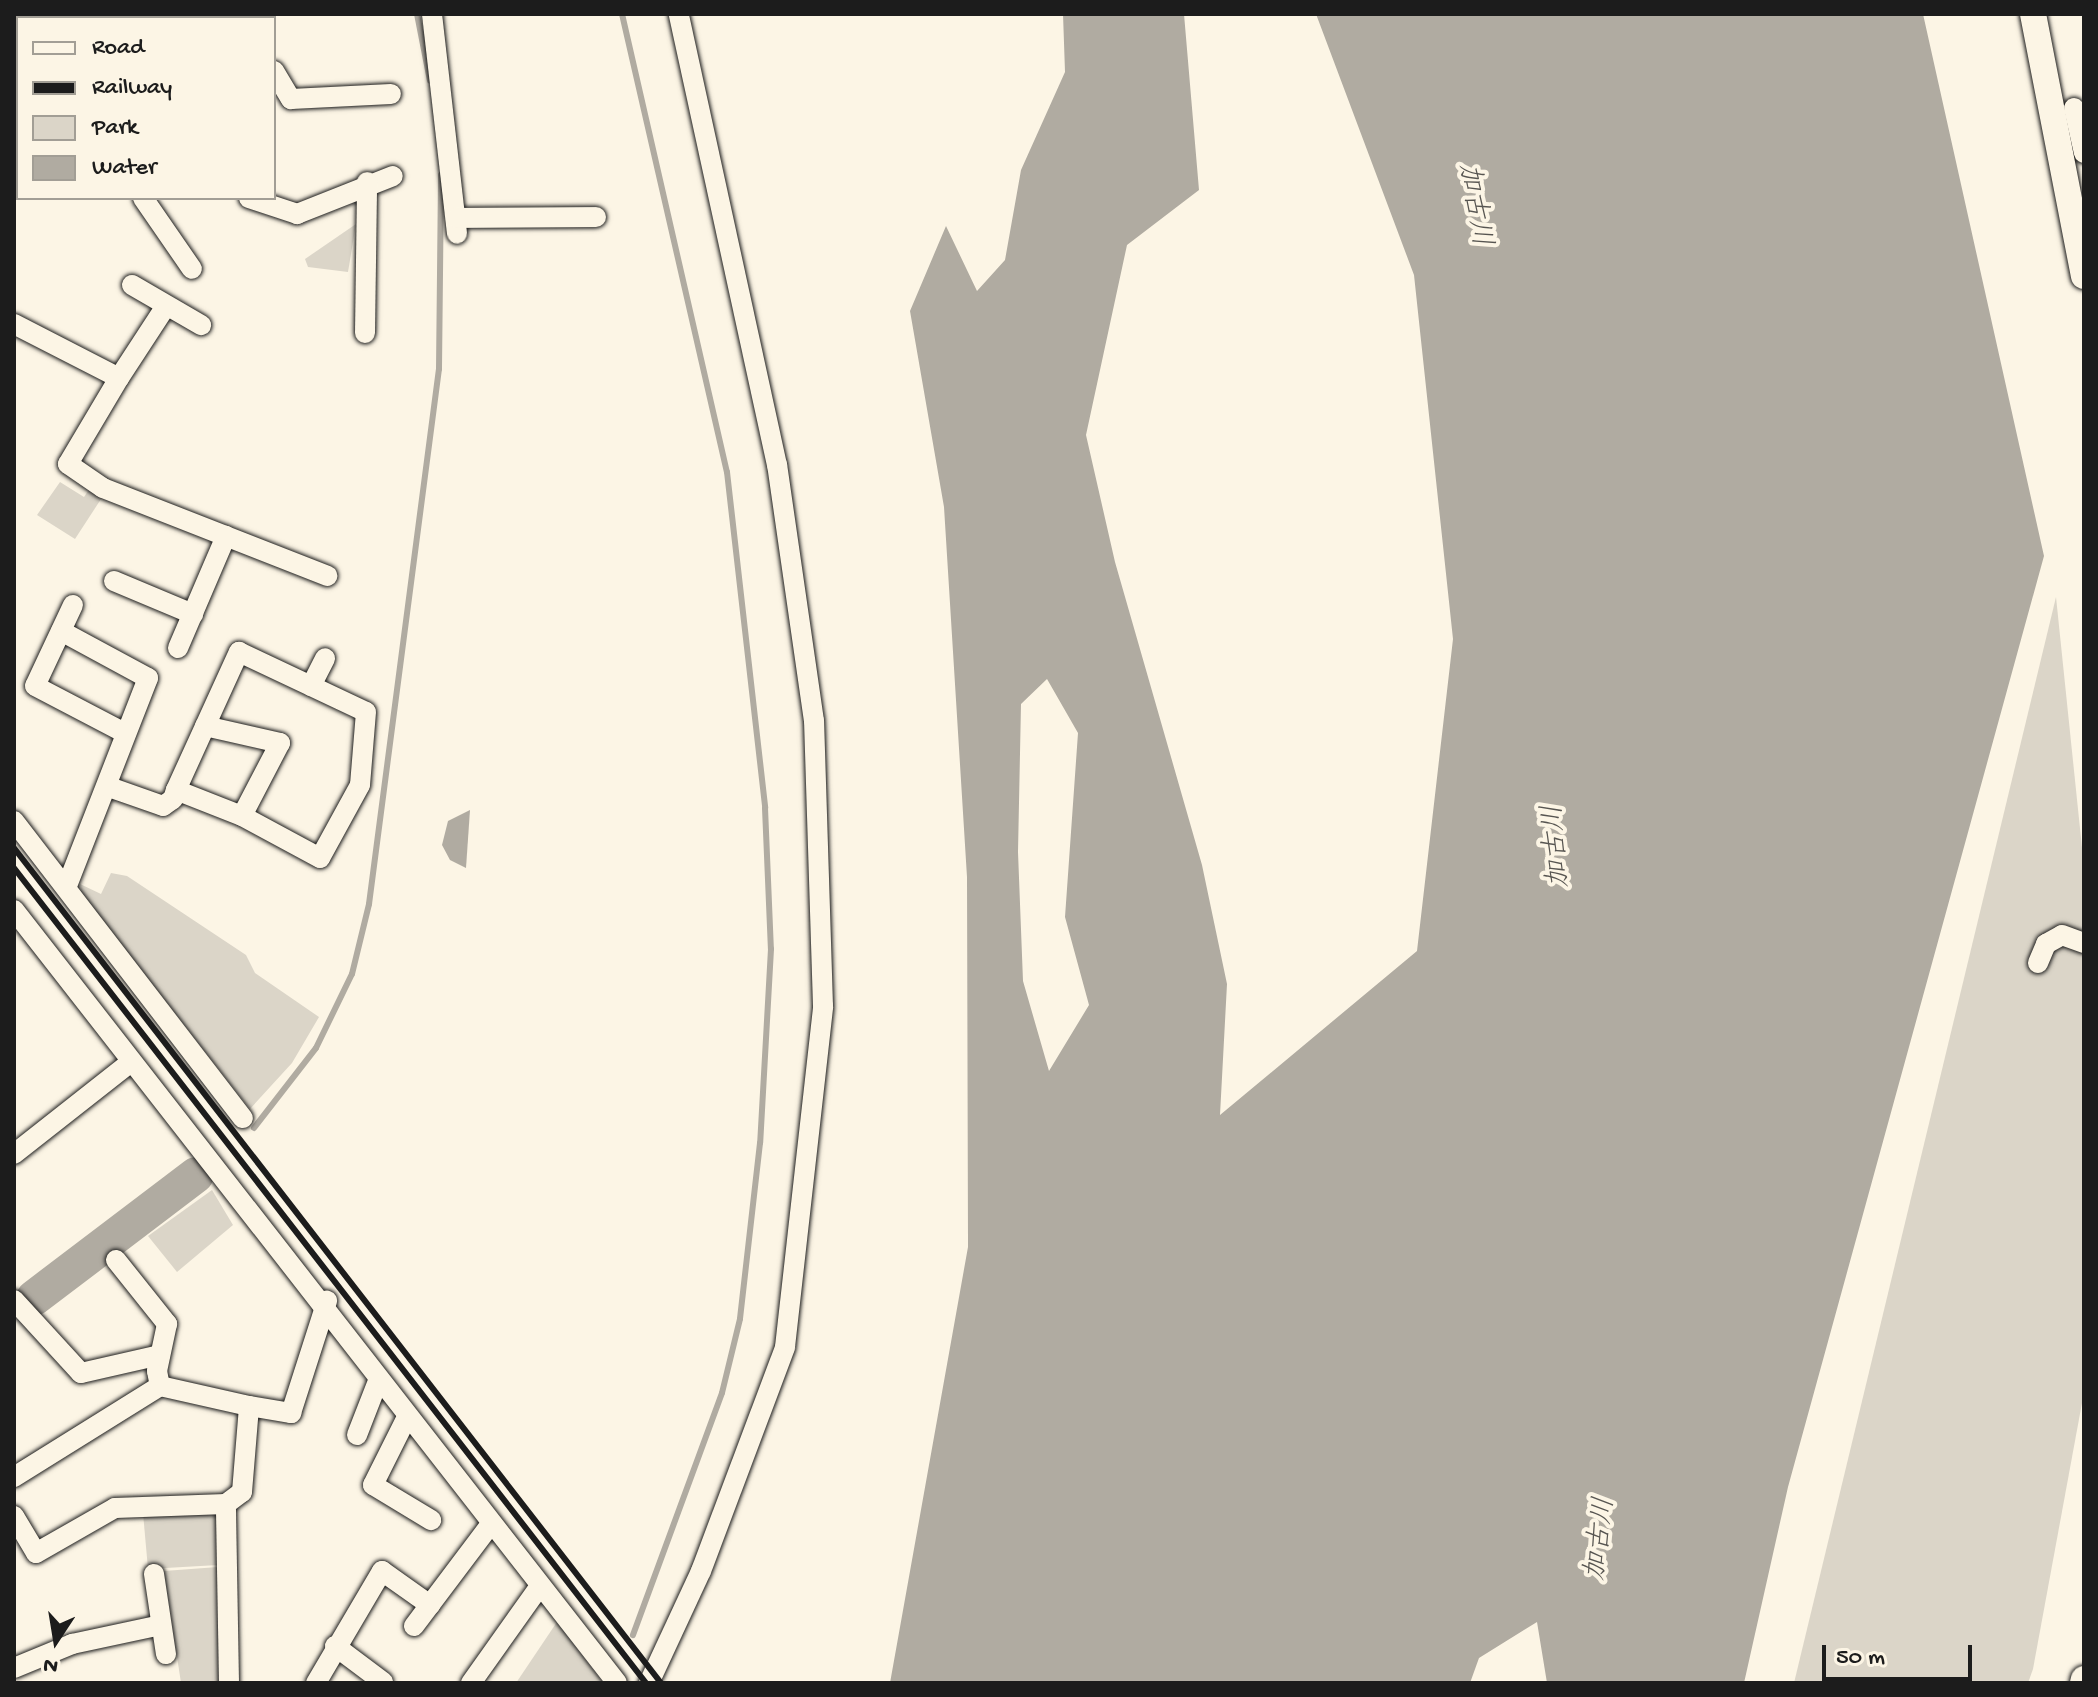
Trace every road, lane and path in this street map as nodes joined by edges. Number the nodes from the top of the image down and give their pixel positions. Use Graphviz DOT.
graph roads {
  1 [pos="432,14"];
  2 [pos="679,14"];
  3 [pos="692,14"];
  4 [pos="2033,14"];
  5 [pos="690,65"];
  6 [pos="276,74"];
  7 [pos="377,89"];
  8 [pos="2069,108"];
  9 [pos="2084,153"];
  10 [pos="393,176"];
  11 [pos="367,182"];
  12 [pos="144,200"];
  13 [pos="255,200"];
  14 [pos="596,217"];
  15 [pos="192,269"];
  16 [pos="2084,276"];
  17 [pos="132,285"];
  18 [pos="166,306"];
  19 [pos="14,324"];
  20 [pos="201,325"];
  21 [pos="365,333"];
  22 [pos="119,378"];
  23 [pos="226,536"];
  24 [pos="327,576"];
  25 [pos="114,581"];
  26 [pos="73,605"];
  27 [pos="193,614"];
  28 [pos="61,631"];
  29 [pos="178,648"];
  30 [pos="325,658"];
  31 [pos="311,686"];
  32 [pos="205,726"];
  33 [pos="125,733"];
  34 [pos="109,787"];
  35 [pos="176,790"];
  36 [pos="242,816"];
  37 [pos="14,821"];
  38 [pos="66,888"];
  39 [pos="14,910"];
  40 [pos="2084,943"];
  41 [pos="2038,963"];
  42 [pos="131,1062"];
  43 [pos="243,1118"];
  44 [pos="14,1154"];
  45 [pos="116,1260"];
  46 [pos="14,1300"];
  47 [pos="325,1304"];
  48 [pos="160,1355"];
  49 [pos="378,1381"];
  50 [pos="160,1386"];
  51 [pos="249,1406"];
  52 [pos="407,1417"];
  53 [pos="357,1435"];
  54 [pos="14,1477"];
  55 [pos="226,1504"];
  56 [pos="14,1516"];
  57 [pos="431,1520"];
  58 [pos="491,1524"];
  59 [pos="154,1574"];
  60 [pos="540,1586"];
  61 [pos="430,1605"];
  62 [pos="161,1625"];
  63 [pos="414,1626"];
  64 [pos="335,1646"];
  65 [pos="166,1654"];
  66 [pos="14,1668"];
  67 [pos="383,1682"];
  68 [pos="229,1683"];
  69 [pos="316,1683"];
  70 [pos="471,1683"];
  71 [pos="617,1683"];
  72 [pos="649,1683"];
  1 -- 14 [label="street"];
  2 -- 5 [label="street"];
  3 -- 5 [label="street"];
  4 -- 8 [label="main road"];
  5 -- 72 [label="street"];
  6 -- 7 [label="street"];
  8 -- 9 [label="street"];
  8 -- 16 [label="main road"];
  10 -- 11 [label="street"];
  11 -- 13 [label="street"];
  11 -- 21 [label="street"];
  12 -- 15 [label="street"];
  17 -- 18 [label="street"];
  18 -- 20 [label="street"];
  18 -- 22 [label="street"];
  19 -- 22 [label="street"];
  22 -- 23 [label="street"];
  23 -- 24 [label="street"];
  23 -- 27 [label="street"];
  25 -- 27 [label="street"];
  26 -- 28 [label="street"];
  27 -- 29 [label="street"];
  28 -- 33 [label="street"];
  28 -- 33 [label="street"];
  30 -- 31 [label="street"];
  31 -- 32 [label="street"];
  31 -- 36 [label="street"];
  32 -- 35 [label="street"];
  32 -- 36 [label="street"];
  33 -- 34 [label="street"];
  34 -- 35 [label="street"];
  34 -- 38 [label="street"];
  35 -- 36 [label="street"];
  37 -- 38 [label="street"];
  38 -- 43 [label="street"];
  39 -- 42 [label="street"];
  40 -- 41 [label="street"];
  42 -- 44 [label="street"];
  42 -- 47 [label="street"];
  45 -- 48 [label="street"];
  46 -- 48 [label="street"];
  47 -- 49 [label="street"];
  47 -- 51 [label="street"];
  48 -- 50 [label="street"];
  49 -- 52 [label="street"];
  49 -- 53 [label="street"];
  50 -- 51 [label="street"];
  50 -- 54 [label="street"];
  51 -- 55 [label="street"];
  52 -- 57 [label="street"];
  52 -- 58 [label="street"];
  55 -- 56 [label="street"];
  55 -- 68 [label="street"];
  58 -- 60 [label="street"];
  58 -- 61 [label="street"];
  59 -- 62 [label="street"];
  60 -- 70 [label="street"];
  60 -- 71 [label="street"];
  61 -- 63 [label="street"];
  61 -- 64 [label="street"];
  62 -- 65 [label="street"];
  62 -- 66 [label="street"];
  64 -- 67 [label="street"];
  64 -- 69 [label="street"];
}
